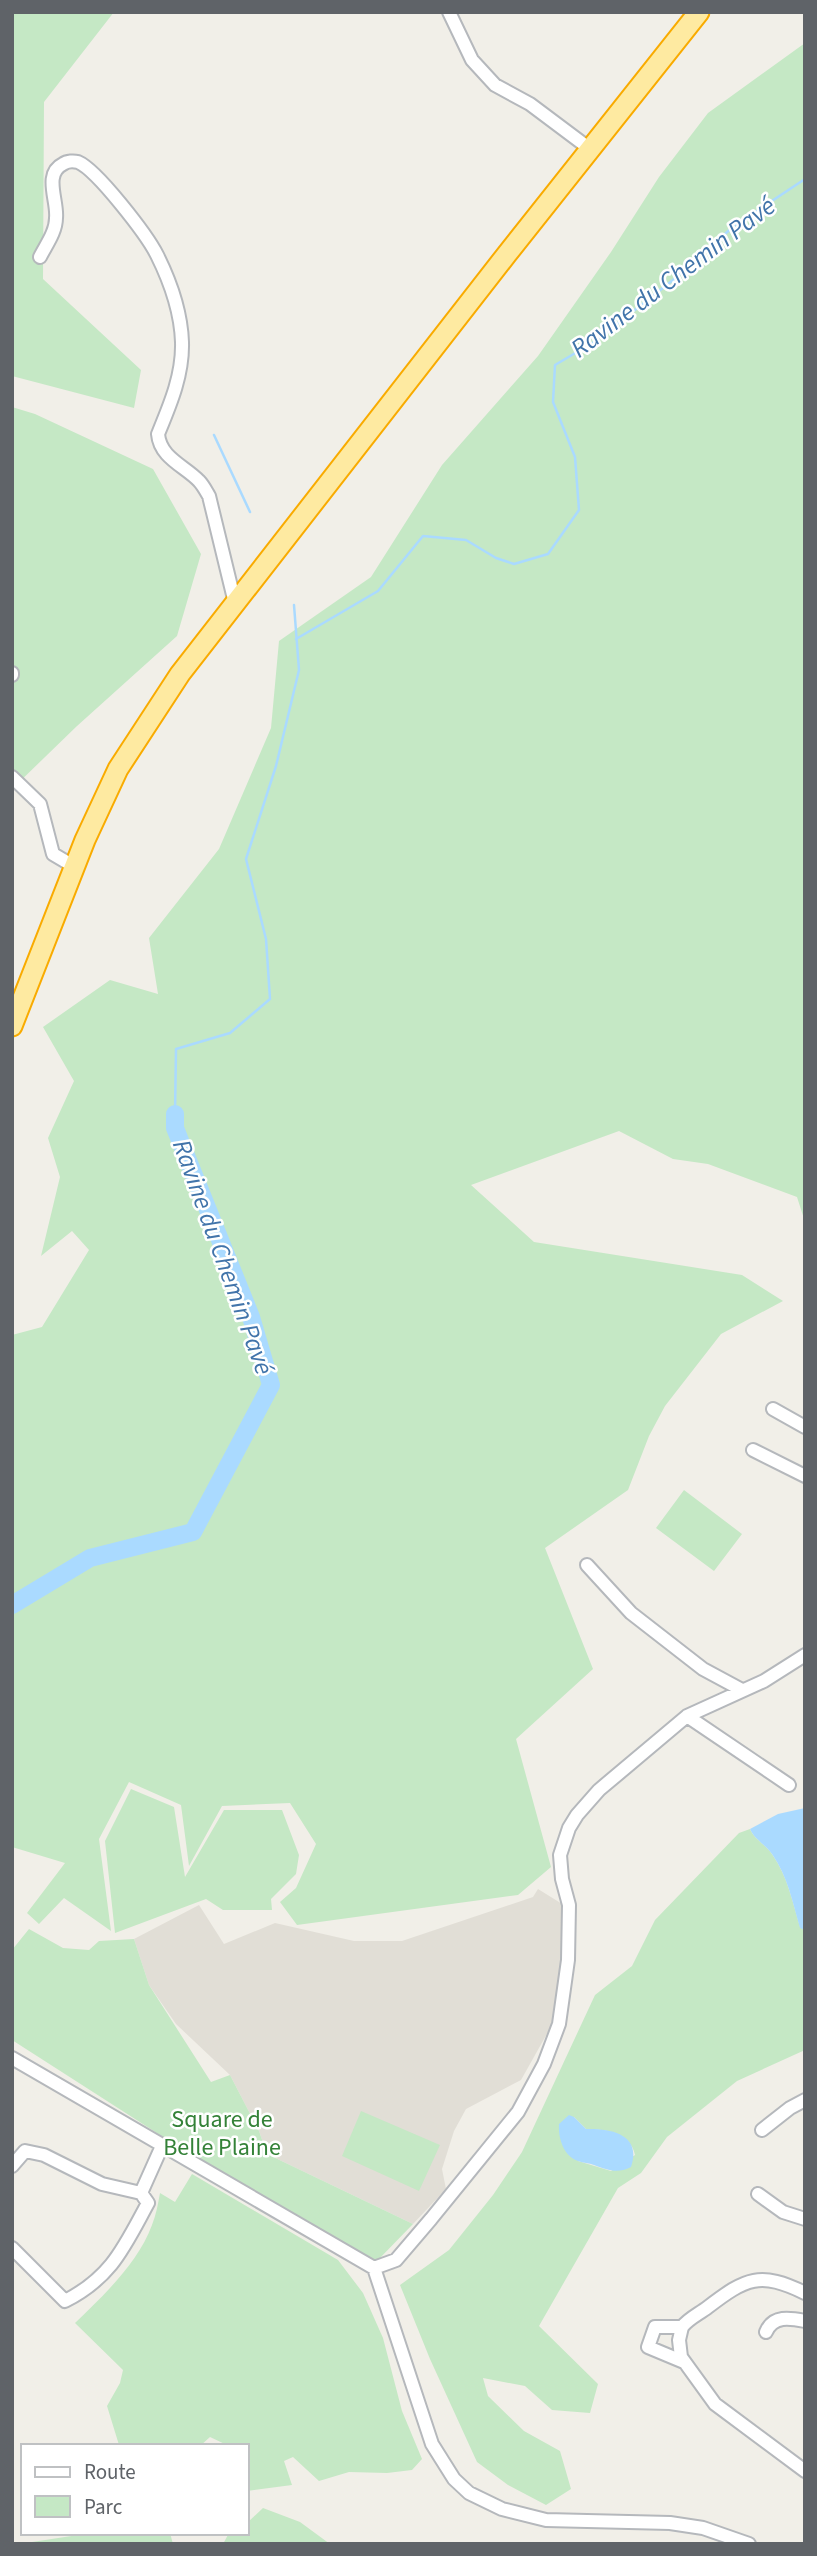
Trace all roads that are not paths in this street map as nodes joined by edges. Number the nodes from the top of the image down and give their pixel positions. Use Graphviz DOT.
graph roads {
  1 [pos="449,12"];
  2 [pos="699,12"];
  3 [pos="590,149"];
  4 [pos="40,257"];
  5 [pos="235,603"];
  6 [pos="12,777"];
  7 [pos="75,867"];
  8 [pos="12,1026"];
  9 [pos="773,1409"];
  10 [pos="805,1427"];
  11 [pos="753,1450"];
  12 [pos="805,1476"];
  13 [pos="587,1565"];
  14 [pos="805,1655"];
  15 [pos="743,1690"];
  16 [pos="687,1716"];
  17 [pos="789,1785"];
  18 [pos="12,2058"];
  19 [pos="805,2100"];
  20 [pos="762,2130"];
  21 [pos="162,2146"];
  22 [pos="12,2166"];
  23 [pos="141,2193"];
  24 [pos="758,2194"];
  25 [pos="805,2219"];
  26 [pos="12,2248"];
  27 [pos="374,2268"];
  28 [pos="805,2293"];
  29 [pos="805,2321"];
  30 [pos="682,2328"];
  31 [pos="766,2332"];
  32 [pos="684,2362"];
  33 [pos="805,2471"];
  34 [pos="748,2544"];
  1 -- 3 [label="street"];
  2 -- 3 [label="highway"];
  3 -- 5 [label="highway"];
  4 -- 5 [label="street"];
  5 -- 7 [label="highway"];
  6 -- 7 [label="street"];
  7 -- 8 [label="highway"];
  9 -- 10 [label="street"];
  11 -- 12 [label="street"];
  13 -- 15 [label="street"];
  14 -- 15 [label="street"];
  15 -- 16 [label="street"];
  16 -- 17 [label="street"];
  16 -- 27 [label="street"];
  18 -- 21 [label="street"];
  19 -- 20 [label="street"];
  21 -- 23 [label="street"];
  21 -- 27 [label="street"];
  22 -- 23 [label="street"];
  23 -- 26 [label="street"];
  24 -- 25 [label="street"];
  27 -- 34 [label="street"];
  28 -- 30 [label="street"];
  29 -- 31 [label="street"];
  30 -- 32 [label="street"];
  30 -- 32 [label="street"];
  32 -- 33 [label="street"];
}
